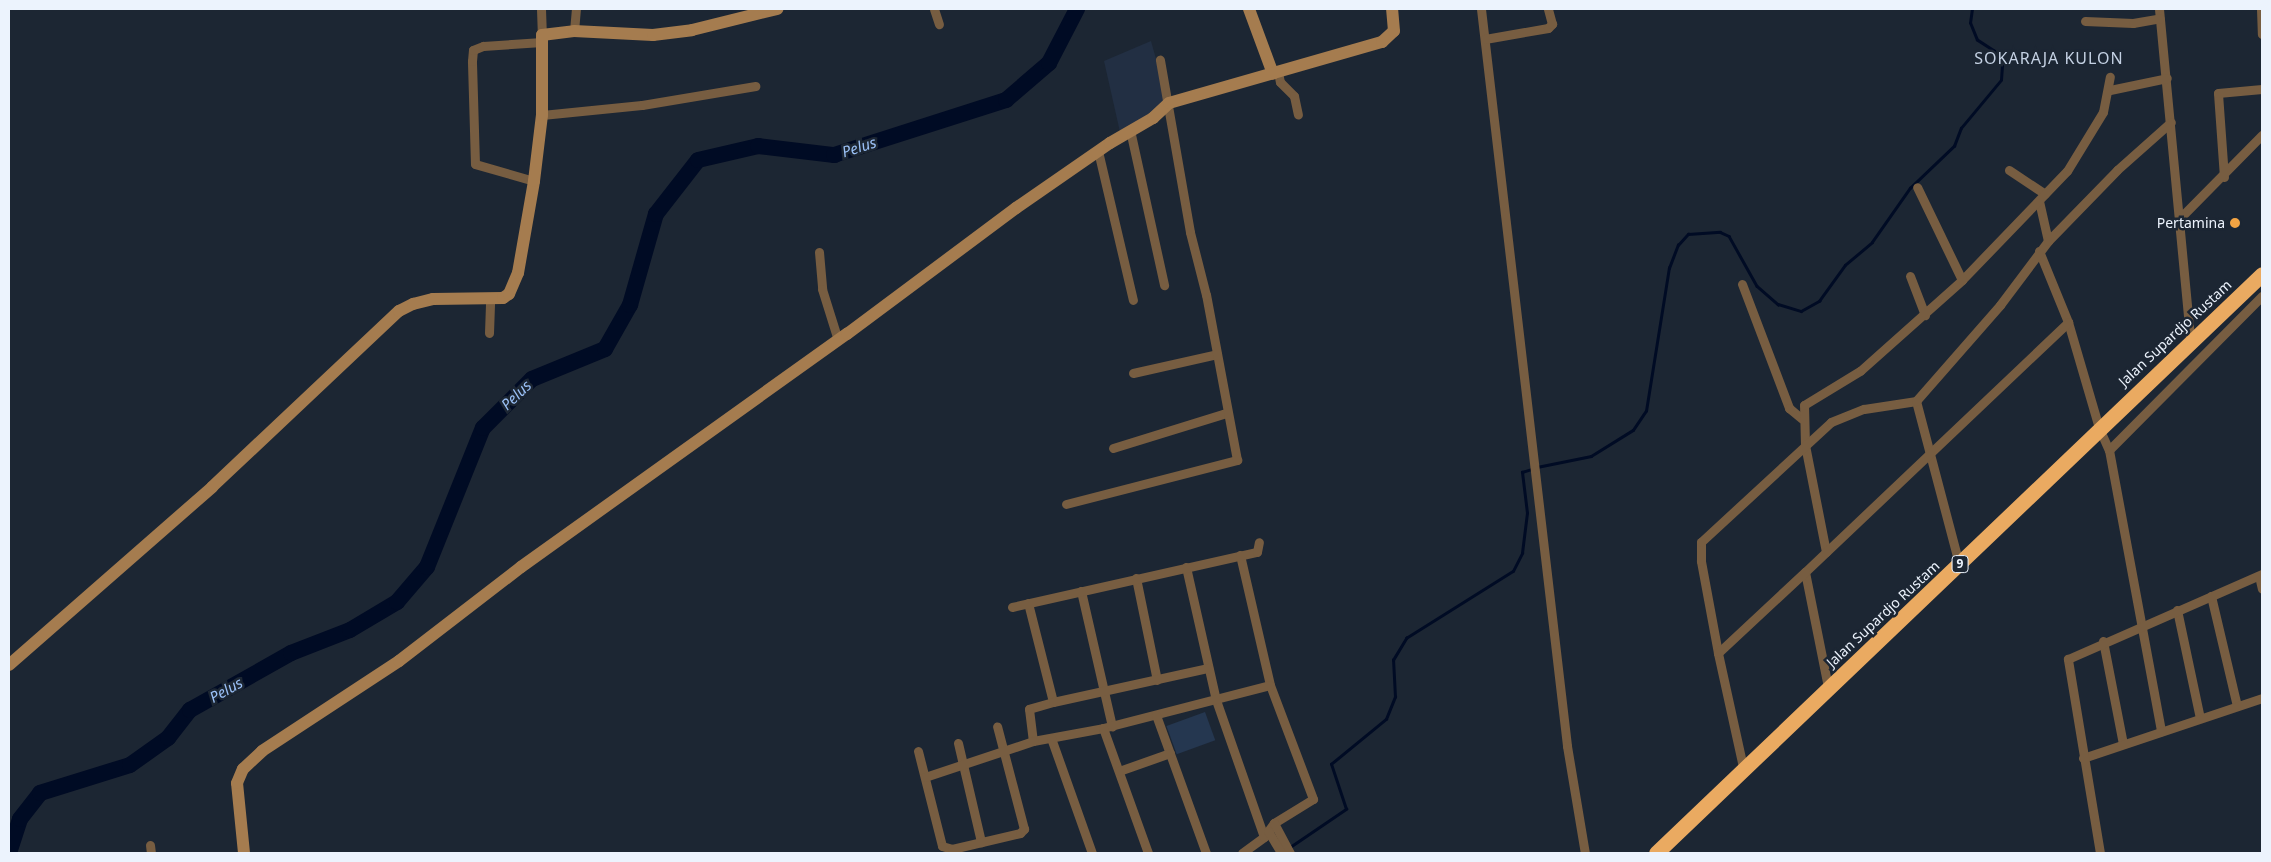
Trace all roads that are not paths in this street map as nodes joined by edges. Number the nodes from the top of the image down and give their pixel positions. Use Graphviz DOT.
graph roads {
  1 [pos="541,9"];
  2 [pos="576,9"];
  3 [pos="777,9"];
  4 [pos="934,9"];
  5 [pos="1249,9"];
  6 [pos="1392,9"];
  7 [pos="1481,9"];
  8 [pos="1548,9"];
  9 [pos="2261,9"];
  10 [pos="2160,14"];
  11 [pos="2085,21"];
  12 [pos="939,24"];
  13 [pos="574,31"];
  14 [pos="2262,34"];
  15 [pos="542,39"];
  16 [pos="1485,39"];
  17 [pos="1160,60"];
  18 [pos="1275,73"];
  19 [pos="2110,77"];
  20 [pos="2167,78"];
  21 [pos="755,86"];
  22 [pos="2262,89"];
  23 [pos="2110,90"];
  24 [pos="1169,103"];
  25 [pos="542,115"];
  26 [pos="1298,115"];
  27 [pos="2171,122"];
  28 [pos="1130,130"];
  29 [pos="2262,135"];
  30 [pos="1098,151"];
  31 [pos="2009,170"];
  32 [pos="2224,177"];
  33 [pos="534,181"];
  34 [pos="1917,187"];
  35 [pos="2042,197"];
  36 [pos="2181,218"];
  37 [pos="2048,241"];
  38 [pos="2039,251"];
  39 [pos="818,252"];
  40 [pos="2262,274"];
  41 [pos="1910,276"];
  42 [pos="1962,280"];
  43 [pos="1742,284"];
  44 [pos="1164,285"];
  45 [pos="2262,296"];
  46 [pos="490,298"];
  47 [pos="1133,300"];
  48 [pos="1925,315"];
  49 [pos="2068,322"];
  50 [pos="489,333"];
  51 [pos="838,340"];
  52 [pos="2190,340"];
  53 [pos="1216,354"];
  54 [pos="1132,373"];
  55 [pos="1916,401"];
  56 [pos="1226,413"];
  57 [pos="1802,419"];
  58 [pos="2099,428"];
  59 [pos="1805,445"];
  60 [pos="1112,448"];
  61 [pos="2109,450"];
  62 [pos="1928,452"];
  63 [pos="1066,504"];
  64 [pos="1259,542"];
  65 [pos="1826,552"];
  66 [pos="1240,555"];
  67 [pos="1960,564"];
  68 [pos="1186,567"];
  69 [pos="1805,572"];
  70 [pos="2261,575"];
  71 [pos="1136,578"];
  72 [pos="2262,589"];
  73 [pos="1081,591"];
  74 [pos="2210,596"];
  75 [pos="1028,603"];
  76 [pos="1012,607"];
  77 [pos="2177,610"];
  78 [pos="2141,625"];
  79 [pos="2103,642"];
  80 [pos="1718,653"];
  81 [pos="9,665"];
  82 [pos="1208,668"];
  83 [pos="1157,680"];
  84 [pos="1270,685"];
  85 [pos="1828,687"];
  86 [pos="1103,692"];
  87 [pos="2262,698"];
  88 [pos="1216,700"];
  89 [pos="1053,702"];
  90 [pos="2237,706"];
  91 [pos="1156,715"];
  92 [pos="2200,718"];
  93 [pos="997,726"];
  94 [pos="1108,727"];
  95 [pos="2160,731"];
  96 [pos="1050,738"];
  97 [pos="1033,741"];
  98 [pos="958,743"];
  99 [pos="2123,744"];
  100 [pos="918,751"];
  101 [pos="1006,752"];
  102 [pos="1170,752"];
  103 [pos="2083,758"];
  104 [pos="963,766"];
  105 [pos="1743,767"];
  106 [pos="1119,771"];
  107 [pos="925,777"];
  108 [pos="1274,822"];
  109 [pos="1266,834"];
  110 [pos="981,842"];
  111 [pos="1282,849"];
  112 [pos="953,851"];
  113 [pos="244,853"];
  114 [pos="1092,853"];
  115 [pos="1148,853"];
  116 [pos="1206,853"];
  117 [pos="1242,853"];
  118 [pos="1290,853"];
  119 [pos="1585,853"];
  120 [pos="1656,853"];
  121 [pos="2100,853"];
  1 -- 15 [label="street"];
  2 -- 13 [label="street"];
  3 -- 13 [label="street"];
  4 -- 12 [label="street"];
  5 -- 18 [label="street"];
  6 -- 18 [label="street"];
  7 -- 16 [label="street"];
  8 -- 16 [label="street"];
  9 -- 14 [label="street"];
  10 -- 11 [label="street"];
  10 -- 20 [label="street"];
  13 -- 15 [label="street"];
  15 -- 25 [label="street"];
  15 -- 33 [label="street"];
  16 -- 119 [label="street"];
  17 -- 24 [label="street"];
  18 -- 24 [label="street"];
  18 -- 26 [label="street"];
  19 -- 23 [label="street"];
  20 -- 23 [label="street"];
  20 -- 27 [label="street"];
  21 -- 25 [label="street"];
  22 -- 32 [label="street"];
  23 -- 35 [label="street"];
  24 -- 28 [label="street"];
  24 -- 53 [label="street"];
  25 -- 33 [label="street"];
  27 -- 36 [label="street"];
  27 -- 37 [label="street"];
  28 -- 30 [label="street"];
  28 -- 44 [label="street"];
  29 -- 32 [label="street"];
  30 -- 47 [label="street"];
  30 -- 51 [label="street"];
  31 -- 35 [label="street"];
  32 -- 36 [label="street"];
  33 -- 46 [label="street"];
  34 -- 42 [label="street"];
  35 -- 37 [label="street"];
  35 -- 42 [label="street"];
  36 -- 52 [label="street"];
  37 -- 38 [label="street"];
  38 -- 49 [label="street"];
  38 -- 55 [label="street"];
  39 -- 51 [label="street"];
  40 -- 52 [label="highway, Jalan Supardjo Rustam / 9"];
  41 -- 48 [label="street"];
  42 -- 48 [label="street"];
  43 -- 57 [label="street"];
  45 -- 61 [label="street"];
  46 -- 50 [label="street"];
  46 -- 81 [label="street"];
  48 -- 57 [label="street"];
  49 -- 58 [label="street"];
  49 -- 62 [label="street"];
  51 -- 113 [label="street"];
  52 -- 58 [label="highway, Jalan Supardjo Rustam / 9"];
  53 -- 54 [label="street"];
  53 -- 56 [label="street"];
  55 -- 59 [label="street"];
  55 -- 62 [label="street"];
  56 -- 60 [label="street"];
  56 -- 63 [label="street"];
  57 -- 59 [label="street"];
  58 -- 61 [label="street"];
  58 -- 67 [label="highway, Jalan Supardjo Rustam / 9"];
  59 -- 65 [label="street"];
  59 -- 80 [label="street"];
  61 -- 78 [label="street"];
  62 -- 65 [label="street"];
  62 -- 67 [label="street"];
  64 -- 66 [label="street"];
  65 -- 69 [label="street"];
  66 -- 68 [label="street"];
  66 -- 84 [label="street"];
  67 -- 85 [label="highway, Jalan Supardjo Rustam / 9"];
  68 -- 71 [label="street"];
  68 -- 82 [label="street"];
  69 -- 80 [label="street"];
  69 -- 85 [label="street"];
  70 -- 72 [label="street"];
  70 -- 74 [label="street"];
  71 -- 73 [label="street"];
  71 -- 83 [label="street"];
  73 -- 75 [label="street"];
  73 -- 86 [label="street"];
  74 -- 77 [label="street"];
  74 -- 90 [label="street"];
  75 -- 76 [label="street"];
  75 -- 89 [label="street"];
  77 -- 78 [label="street"];
  77 -- 92 [label="street"];
  78 -- 79 [label="street"];
  78 -- 95 [label="street"];
  79 -- 99 [label="street"];
  79 -- 103 [label="street"];
  80 -- 105 [label="street"];
  82 -- 83 [label="street"];
  82 -- 88 [label="street"];
  83 -- 86 [label="street"];
  84 -- 88 [label="street"];
  84 -- 108 [label="street"];
  85 -- 105 [label="highway, Jalan Supardjo Rustam / 9"];
  86 -- 89 [label="street"];
  86 -- 94 [label="street"];
  87 -- 90 [label="street"];
  88 -- 91 [label="street"];
  88 -- 109 [label="street"];
  89 -- 97 [label="street"];
  90 -- 92 [label="street"];
  91 -- 94 [label="street"];
  91 -- 102 [label="street"];
  92 -- 95 [label="street"];
  93 -- 101 [label="street"];
  94 -- 96 [label="street"];
  94 -- 106 [label="street"];
  95 -- 99 [label="street"];
  96 -- 97 [label="street"];
  96 -- 114 [label="street"];
  97 -- 101 [label="street"];
  98 -- 104 [label="street"];
  99 -- 103 [label="street"];
  100 -- 107 [label="street"];
  101 -- 104 [label="street"];
  101 -- 110 [label="street"];
  102 -- 106 [label="street"];
  102 -- 116 [label="street"];
  103 -- 121 [label="street"];
  104 -- 107 [label="street"];
  104 -- 110 [label="street"];
  105 -- 120 [label="highway, Jalan Supardjo Rustam / 9"];
  106 -- 115 [label="street"];
  107 -- 112 [label="street"];
  108 -- 109 [label="street"];
  108 -- 111 [label="street"];
  109 -- 111 [label="street"];
  109 -- 117 [label="street"];
  110 -- 112 [label="street"];
  111 -- 118 [label="street"];
}
